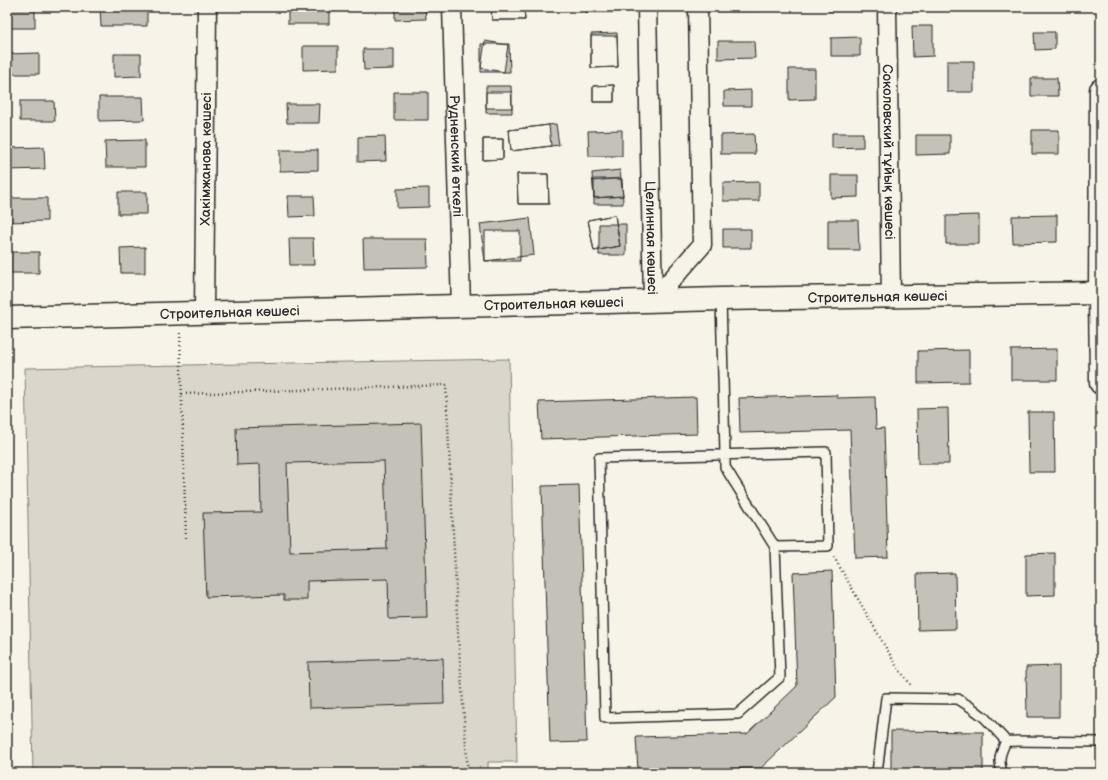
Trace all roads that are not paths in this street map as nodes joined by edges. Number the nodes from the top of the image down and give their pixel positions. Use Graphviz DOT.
graph roads {
  1 [pos="207,7"];
  2 [pos="452,7"];
  3 [pos="647,7"];
  4 [pos="698,7"];
  5 [pos="887,7"];
  6 [pos="1101,90"];
  7 [pos="1100,293"];
  8 [pos="891,296"];
  9 [pos="721,299"];
  10 [pos="653,301"];
  11 [pos="461,306"];
  12 [pos="204,312"];
  13 [pos="7,318"];
  14 [pos="1101,318"];
  15 [pos="1101,383"];
  16 [pos="725,454"];
  17 [pos="775,547"];
  18 [pos="1006,741"];
  19 [pos="1101,742"];
  20 [pos="877,773"];
  21 [pos="1002,773"];
  1 -- 12 [label="street, Хакімжанова көшесі"];
  2 -- 11 [label="street, Рудненский өткелі"];
  3 -- 10 [label="street, Целинная көшесі"];
  4 -- 10 [label="street, Целинная көшесі"];
  5 -- 8 [label="street, Соколовский тұйық көшесі"];
  6 -- 7 [label="street"];
  7 -- 8 [label="street, Строительная көшесі"];
  7 -- 14 [label="street"];
  8 -- 9 [label="street, Строительная көшесі"];
  9 -- 10 [label="street, Строительная көшесі"];
  9 -- 16 [label="lane"];
  10 -- 11 [label="street, Строительная көшесі"];
  11 -- 12 [label="street, Строительная көшесі"];
  12 -- 13 [label="street, Строительная көшесі"];
  14 -- 15 [label="street"];
  16 -- 17 [label="lane"];
  16 -- 17 [label="lane"];
  16 -- 17 [label="lane"];
  18 -- 19 [label="lane"];
  18 -- 20 [label="lane"];
  18 -- 21 [label="lane"];
}
